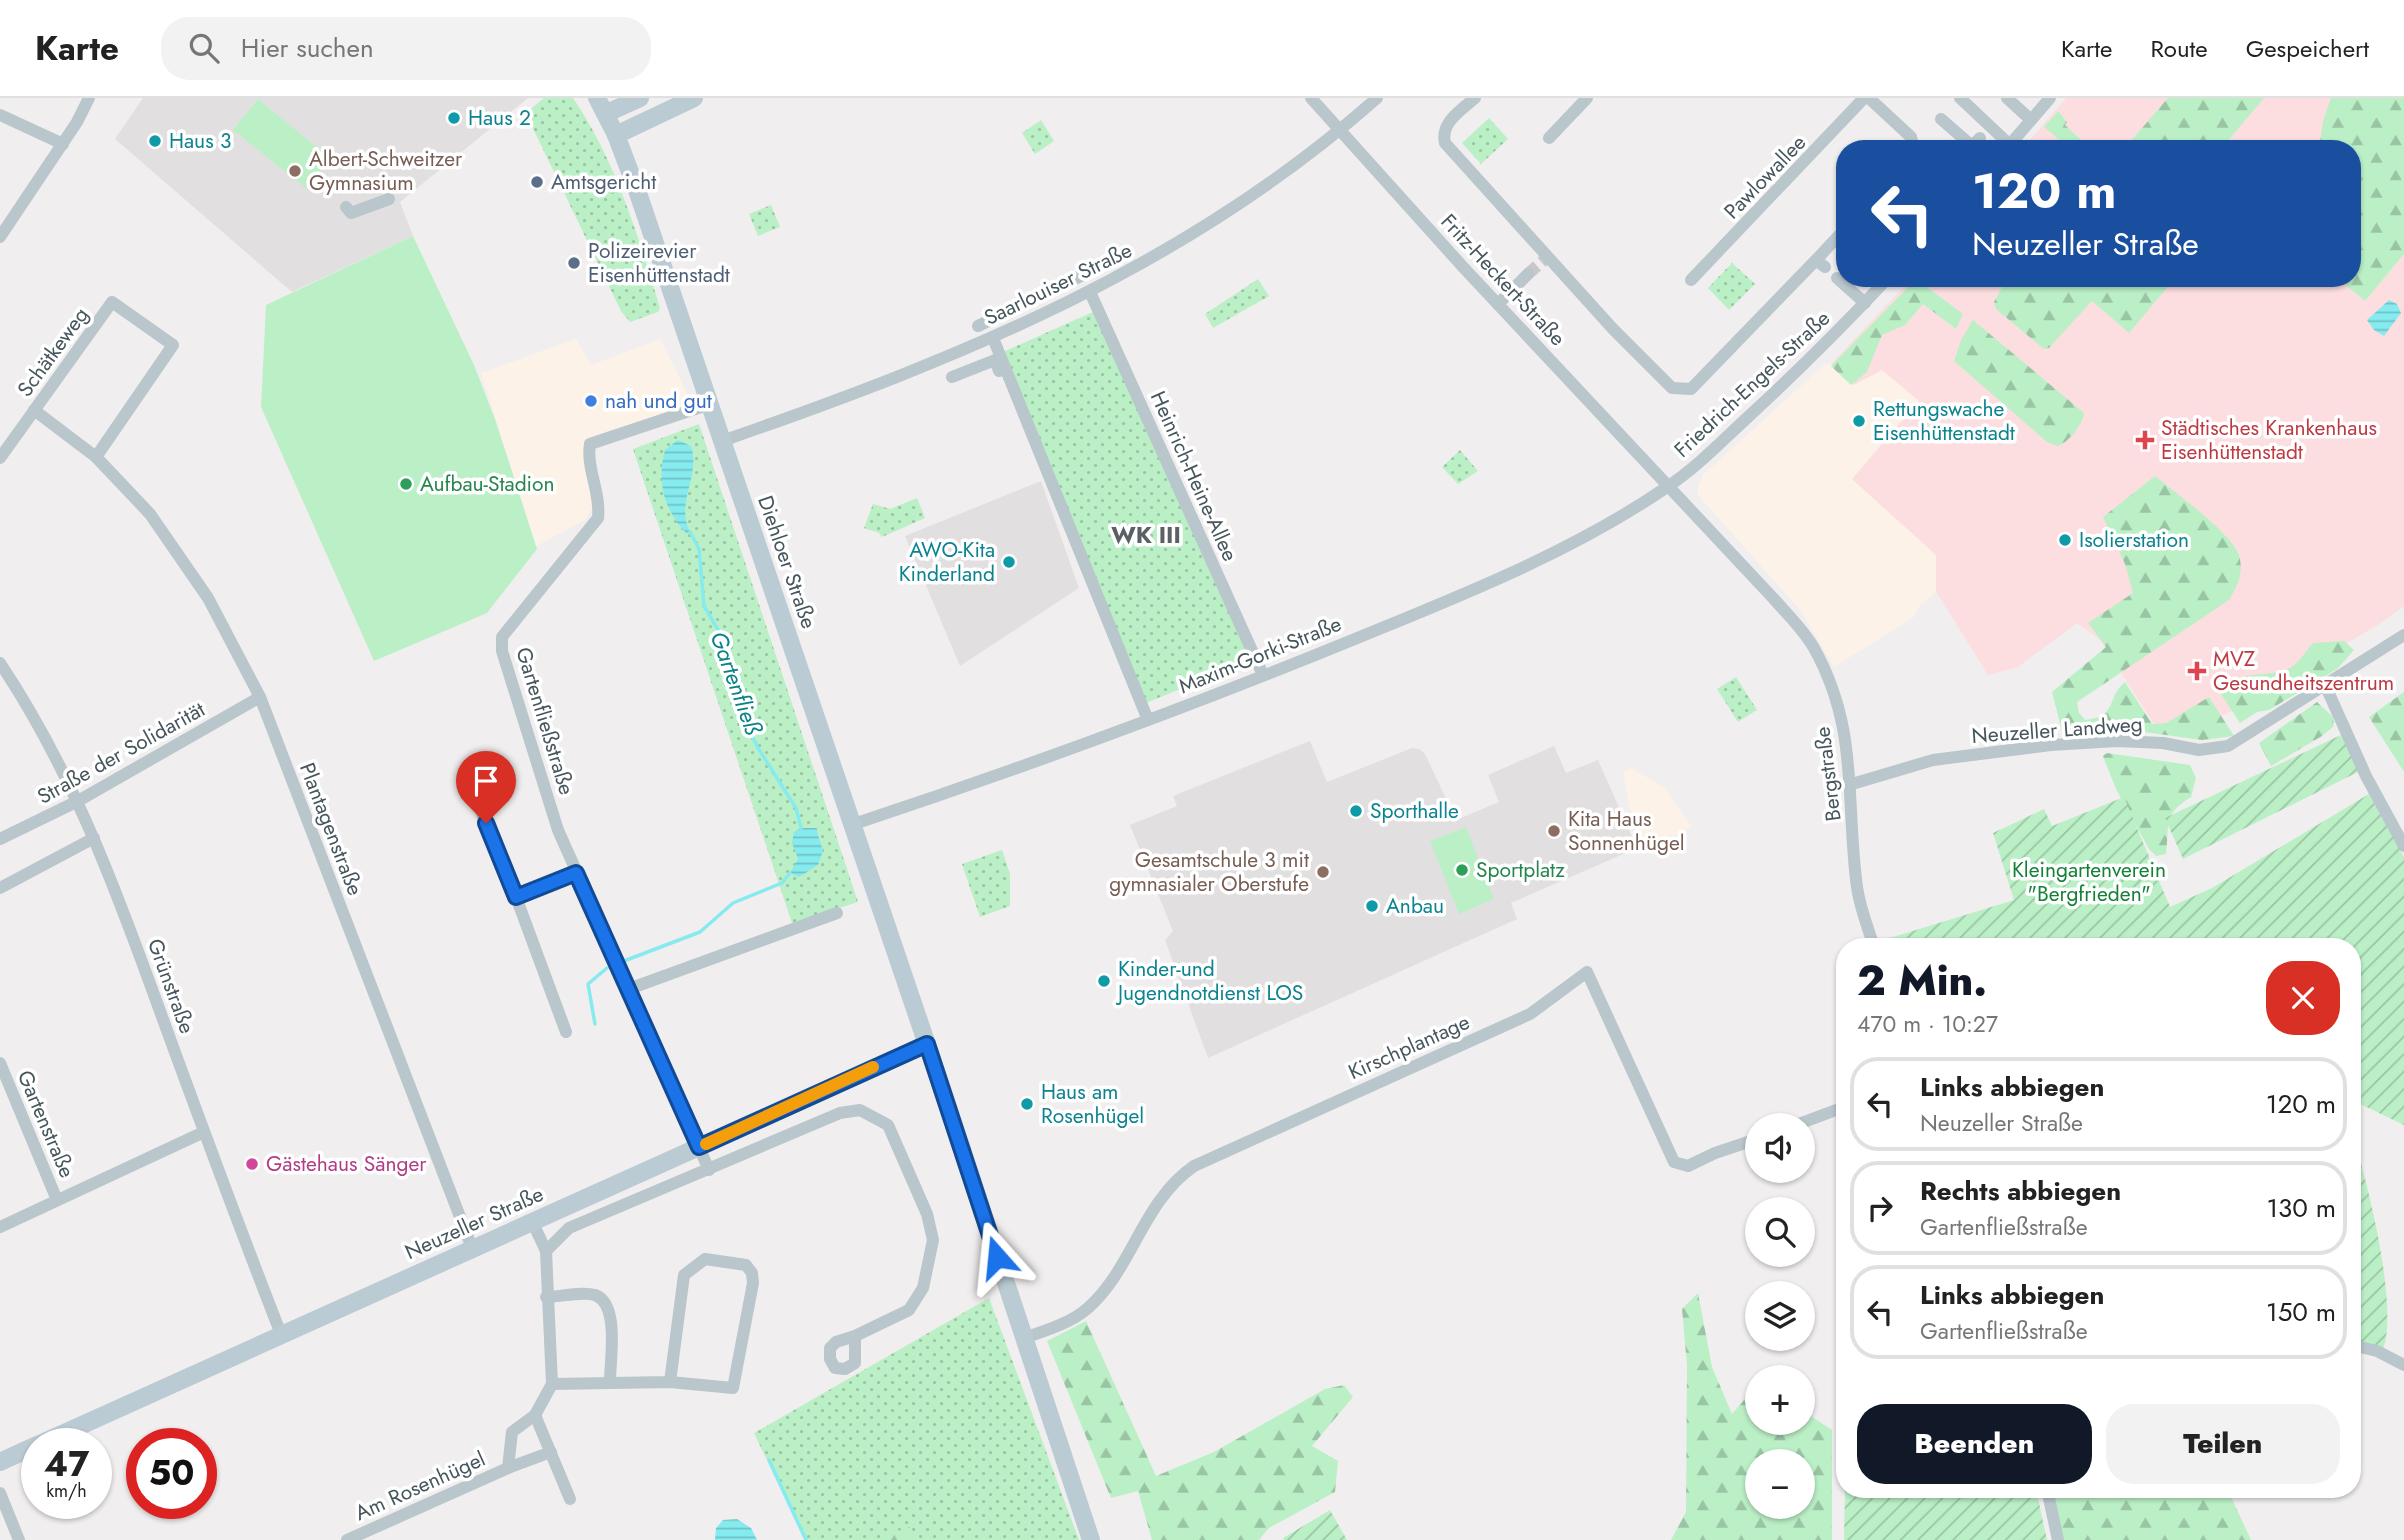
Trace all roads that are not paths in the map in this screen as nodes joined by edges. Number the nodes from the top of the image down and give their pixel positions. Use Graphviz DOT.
graph roads {
  1 [pos="89,98"];
  2 [pos="640,98"];
  3 [pos="694,98"];
  4 [pos="1311,98"];
  5 [pos="1377,98"];
  6 [pos="1475,98"];
  7 [pos="1587,98"];
  8 [pos="1864,98"];
  9 [pos="1870,98"];
  10 [pos="1960,98"];
  11 [pos="2007,98"];
  12 [pos="2050,98"];
  13 [pos="602,106"];
  14 [pos="0,115"];
  15 [pos="1941,119"];
  16 [pos="2031,120"];
  17 [pos="1340,130"];
  18 [pos="616,135"];
  19 [pos="1549,138"];
  20 [pos="1912,140"];
  21 [pos="1969,140"];
  22 [pos="2001,140"];
  23 [pos="2014,140"];
  24 [pos="63,144"];
  25 [pos="389,199"];
  26 [pos="346,207"];
  27 [pos="0,237"];
  28 [pos="1836,241"];
  29 [pos="1091,271"];
  30 [pos="1528,274"];
  31 [pos="1691,280"];
  32 [pos="1847,287"];
  33 [pos="1880,287"];
  34 [pos="1090,292"];
  35 [pos="1865,303"];
  36 [pos="1498,304"];
  37 [pos="978,326"];
  38 [pos="993,338"];
  39 [pos="952,377"];
  40 [pos="1011,383"];
  41 [pos="710,404"];
  42 [pos="34,410"];
  43 [pos="722,441"];
  44 [pos="96,457"];
  45 [pos="0,458"];
  46 [pos="1669,486"];
  47 [pos="2404,635"];
  48 [pos="0,663"];
  49 [pos="1263,675"];
  50 [pos="2326,687"];
  51 [pos="260,697"];
  52 [pos="1148,720"];
  53 [pos="1852,783"];
  54 [pos="477,799"];
  55 [pos="78,801"];
  56 [pos="851,825"];
  57 [pos="94,838"];
  58 [pos="0,839"];
  59 [pos="2404,846"];
  60 [pos="576,873"];
  61 [pos="0,888"];
  62 [pos="516,897"];
  63 [pos="837,913"];
  64 [pos="1872,938"];
  65 [pos="626,990"];
  66 [pos="566,1032"];
  67 [pos="927,1044"];
  68 [pos="0,1063"];
  69 [pos="1836,1110"];
  70 [pos="1815,1118"];
  71 [pos="204,1132"];
  72 [pos="1745,1143"];
  73 [pos="699,1147"];
  74 [pos="709,1170"];
  75 [pos="57,1200"];
  76 [pos="532,1221"];
  77 [pos="0,1227"];
  78 [pos="471,1248"];
  79 [pos="545,1251"];
  80 [pos="546,1297"];
  81 [pos="281,1335"];
  82 [pos="855,1336"];
  83 [pos="1024,1338"];
  84 [pos="2361,1347"];
  85 [pos="2404,1365"];
  86 [pos="610,1381"];
  87 [pos="670,1382"];
  88 [pos="552,1384"];
  89 [pos="535,1415"];
  90 [pos="74,1428"];
  91 [pos="21,1452"];
  92 [pos="551,1452"];
  93 [pos="0,1462"];
  94 [pos="508,1468"];
  95 [pos="0,1493"];
  96 [pos="2049,1498"];
  97 [pos="570,1499"];
  98 [pos="19,1540"];
  99 [pos="347,1540"];
  100 [pos="1091,1540"];
  101 [pos="2058,1540"];
  1 -- 24 [label="street"];
  2 -- 13 [label="main road"];
  3 -- 18 [label="main road"];
  4 -- 17 [label="street, Fritz-Heckert-Straße"];
  5 -- 17 [label="street, Saarlouiser Straße"];
  6 -- 28 [label="street"];
  7 -- 19 [label="street"];
  8 -- 31 [label="street, Pawlowallee"];
  9 -- 20 [label="street"];
  10 -- 22 [label="street"];
  11 -- 16 [label="street"];
  12 -- 16 [label="street"];
  13 -- 18 [label="main road, Diehloer Straße"];
  14 -- 24 [label="street"];
  15 -- 21 [label="street"];
  16 -- 23 [label="street"];
  17 -- 34 [label="street, Saarlouiser Straße"];
  17 -- 36 [label="street, Fritz-Heckert-Straße"];
  18 -- 41 [label="main road, Diehloer Straße"];
  24 -- 27 [label="street"];
  25 -- 26 [label="street"];
  29 -- 37 [label="street"];
  30 -- 36 [label="street"];
  32 -- 35 [label="street"];
  33 -- 35 [label="street, Friedrich-Engels-Straße"];
  34 -- 38 [label="street, Saarlouiser Straße"];
  34 -- 49 [label="street, Heinrich-Heine-Allee"];
  35 -- 46 [label="street, Friedrich-Engels-Straße"];
  36 -- 46 [label="street, Fritz-Heckert-Straße"];
  38 -- 40 [label="street"];
  38 -- 43 [label="street, Saarlouiser Straße"];
  39 -- 40 [label="street"];
  40 -- 52 [label="street"];
  41 -- 43 [label="main road, Diehloer Straße"];
  41 -- 60 [label="street, Gartenfließstraße"];
  42 -- 44 [label="street, Plantagenstraße"];
  42 -- 44 [label="street, Schätkeweg"];
  42 -- 45 [label="street, Schätkeweg"];
  43 -- 56 [label="main road, Diehloer Straße"];
  44 -- 51 [label="street, Plantagenstraße"];
  46 -- 49 [label="street, Maxim-Gorki-Straße"];
  46 -- 53 [label="street, Bergstraße"];
  47 -- 50 [label="street, Neuzeller Landweg"];
  48 -- 55 [label="street, Grünstraße"];
  49 -- 52 [label="street, Maxim-Gorki-Straße"];
  50 -- 53 [label="street, Neuzeller Landweg"];
  50 -- 59 [label="street"];
  51 -- 55 [label="street, Straße der Solidarität"];
  51 -- 78 [label="street, Plantagenstraße"];
  52 -- 56 [label="street, Maxim-Gorki-Straße"];
  53 -- 64 [label="street, Bergstraße"];
  54 -- 62 [label="street"];
  55 -- 57 [label="street, Grünstraße"];
  55 -- 58 [label="street, Straße der Solidarität"];
  56 -- 67 [label="main road, Diehloer Straße"];
  57 -- 61 [label="street"];
  57 -- 71 [label="street, Grünstraße"];
  60 -- 62 [label="street"];
  60 -- 65 [label="street, Gartenfließstraße"];
  62 -- 66 [label="street"];
  63 -- 65 [label="street"];
  65 -- 73 [label="street, Gartenfließstraße"];
  67 -- 73 [label="main road, Neuzeller Straße"];
  67 -- 83 [label="main road, Diehloer Straße"];
  68 -- 75 [label="street, Gartenstraße"];
  69 -- 70 [label="street"];
  71 -- 75 [label="street"];
  71 -- 81 [label="street, Grünstraße"];
  72 -- 83 [label="street, Kirschplantage"];
  73 -- 74 [label="street"];
  73 -- 76 [label="main road, Neuzeller Straße"];
  74 -- 79 [label="street"];
  74 -- 82 [label="street"];
  75 -- 77 [label="street"];
  76 -- 78 [label="main road, Neuzeller Straße"];
  76 -- 79 [label="street"];
  78 -- 81 [label="main road, Neuzeller Straße"];
  79 -- 80 [label="street"];
  80 -- 86 [label="street"];
  80 -- 88 [label="street"];
  81 -- 90 [label="main road, Neuzeller Straße"];
  83 -- 100 [label="main road, Diehloer Straße"];
  84 -- 85 [label="street"];
  86 -- 87 [label="street"];
  86 -- 88 [label="street"];
  87 -- 87 [label="street"];
  88 -- 89 [label="street, Am Rosenhügel"];
  89 -- 92 [label="street"];
  89 -- 94 [label="street, Am Rosenhügel"];
  91 -- 93 [label="main road, Neuzeller Straße"];
  92 -- 94 [label="street, Am Rosenhügel"];
  92 -- 97 [label="street"];
  94 -- 99 [label="street, Am Rosenhügel"];
  95 -- 98 [label="street"];
  96 -- 101 [label="street"];
}
